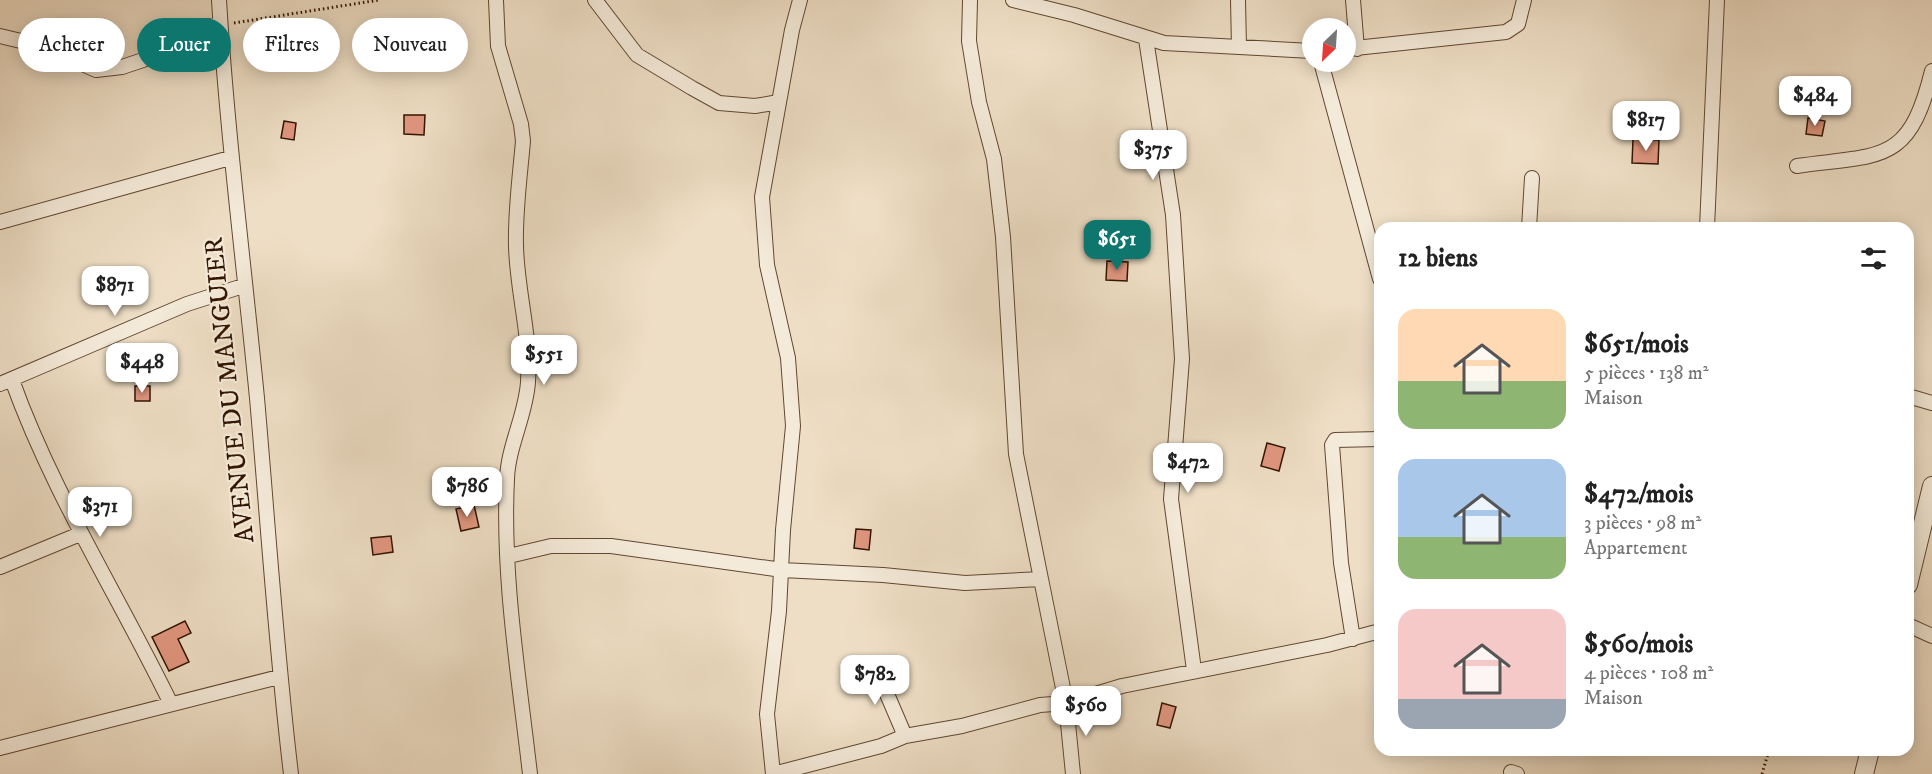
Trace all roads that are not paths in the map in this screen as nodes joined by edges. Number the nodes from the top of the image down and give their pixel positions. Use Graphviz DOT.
graph roads {
  1 [pos="219,0"];
  2 [pos="496,0"];
  3 [pos="595,0"];
  4 [pos="801,0"];
  5 [pos="970,0"];
  6 [pos="1013,0"];
  7 [pos="1238,0"];
  8 [pos="1353,0"];
  9 [pos="1524,0"];
  10 [pos="1718,0"];
  11 [pos="220,18"];
  12 [pos="1353,18"];
  13 [pos="0,36"];
  14 [pos="1146,39"];
  15 [pos="1239,47"];
  16 [pos="1356,49"];
  17 [pos="1302,50"];
  18 [pos="137,62"];
  19 [pos="1932,71"];
  20 [pos="224,72"];
  21 [pos="1324,72"];
  22 [pos="779,102"];
  23 [pos="230,158"];
  24 [pos="1797,166"];
  25 [pos="1532,178"];
  26 [pos="0,222"];
  27 [pos="1529,222"];
  28 [pos="1707,222"];
  29 [pos="1374,257"];
  30 [pos="243,286"];
  31 [pos="6,382"];
  32 [pos="1914,398"];
  33 [pos="1932,403"];
  34 [pos="1374,439"];
  35 [pos="1932,486"];
  36 [pos="80,534"];
  37 [pos="509,556"];
  38 [pos="1914,560"];
  39 [pos="0,567"];
  40 [pos="782,570"];
  41 [pos="1041,579"];
  42 [pos="1914,628"];
  43 [pos="1374,633"];
  44 [pos="1932,636"];
  45 [pos="1353,639"];
  46 [pos="879,664"];
  47 [pos="1194,670"];
  48 [pos="279,676"];
  49 [pos="1066,703"];
  50 [pos="171,704"];
  51 [pos="905,736"];
  52 [pos="0,748"];
  53 [pos="1868,756"];
  54 [pos="291,774"];
  55 [pos="530,774"];
  56 [pos="773,774"];
  57 [pos="1073,774"];
  58 [pos="1864,774"];
  1 -- 11 [label="street, AVENUE DU MANGUIER"];
  2 -- 37 [label="street"];
  3 -- 22 [label="street"];
  4 -- 22 [label="street"];
  5 -- 41 [label="street"];
  6 -- 14 [label="street"];
  7 -- 15 [label="street"];
  8 -- 12 [label="street"];
  9 -- 16 [label="street"];
  10 -- 28 [label="street"];
  13 -- 18 [label="street"];
  14 -- 15 [label="street"];
  14 -- 47 [label="street"];
  15 -- 17 [label="street"];
  19 -- 24 [label="street"];
  20 -- 23 [label="street, AVENUE DU MANGUIER"];
  21 -- 29 [label="street"];
  22 -- 40 [label="street"];
  23 -- 26 [label="street"];
  23 -- 30 [label="street, AVENUE DU MANGUIER"];
  25 -- 27 [label="street"];
  30 -- 31 [label="street"];
  30 -- 48 [label="street, AVENUE DU MANGUIER"];
  31 -- 36 [label="street"];
  32 -- 33 [label="street"];
  34 -- 45 [label="street"];
  35 -- 38 [label="street"];
  36 -- 39 [label="street"];
  36 -- 50 [label="street"];
  37 -- 40 [label="street"];
  37 -- 55 [label="street"];
  40 -- 41 [label="street"];
  40 -- 56 [label="street"];
  41 -- 49 [label="street"];
  42 -- 44 [label="street"];
  43 -- 45 [label="street"];
  45 -- 47 [label="street"];
  46 -- 51 [label="street"];
  47 -- 49 [label="street"];
  48 -- 50 [label="street"];
  48 -- 54 [label="street, AVENUE DU MANGUIER"];
  49 -- 51 [label="street"];
  49 -- 57 [label="street"];
  50 -- 52 [label="street"];
  51 -- 56 [label="street"];
  53 -- 58 [label="street"];
}
